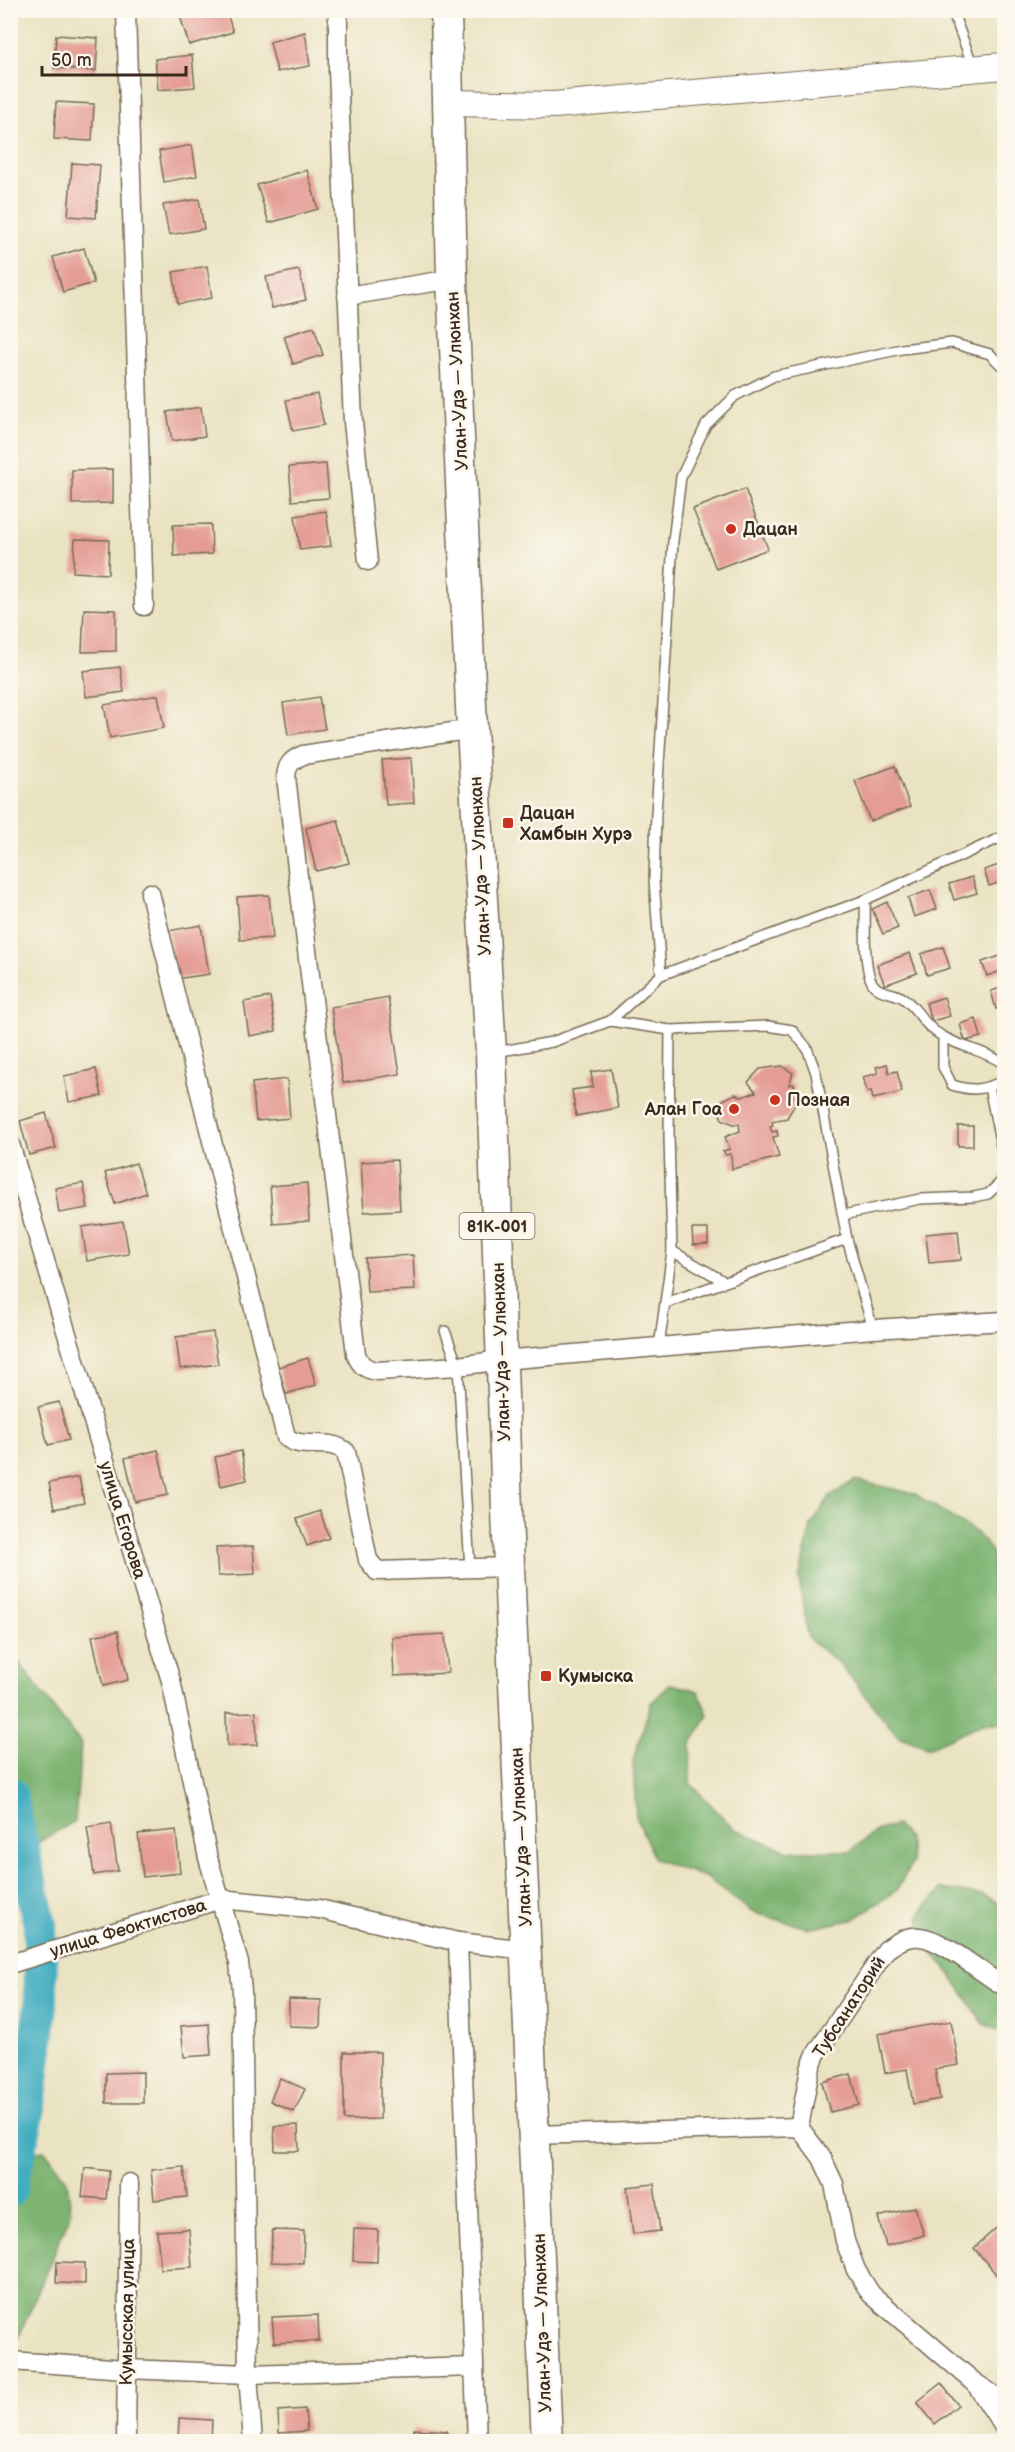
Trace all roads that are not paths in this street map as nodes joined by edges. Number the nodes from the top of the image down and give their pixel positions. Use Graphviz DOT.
graph roads {
  1 [pos="126,10"];
  2 [pos="339,10"];
  3 [pos="446,10"];
  4 [pos="952,10"];
  5 [pos="1005,66"];
  6 [pos="974,68"];
  7 [pos="449,103"];
  8 [pos="452,279"];
  9 [pos="347,296"];
  10 [pos="1005,368"];
  11 [pos="368,561"];
  12 [pos="144,606"];
  13 [pos="472,729"];
  14 [pos="1005,836"];
  15 [pos="150,892"];
  16 [pos="865,900"];
  17 [pos="661,975"];
  18 [pos="610,1021"];
  19 [pos="670,1030"];
  20 [pos="943,1037"];
  21 [pos="491,1053"];
  22 [pos="1005,1054"];
  23 [pos="994,1056"];
  24 [pos="1005,1064"];
  25 [pos="1005,1080"];
  26 [pos="989,1087"];
  27 [pos="11,1150"];
  28 [pos="1005,1160"];
  29 [pos="1005,1170"];
  30 [pos="843,1215"];
  31 [pos="847,1239"];
  32 [pos="672,1251"];
  33 [pos="725,1282"];
  34 [pos="666,1304"];
  35 [pos="1002,1318"];
  36 [pos="873,1329"];
  37 [pos="445,1330"];
  38 [pos="659,1347"];
  39 [pos="502,1360"];
  40 [pos="458,1366"];
  41 [pos="509,1567"];
  42 [pos="470,1569"];
  43 [pos="221,1899"];
  44 [pos="458,1942"];
  45 [pos="526,1950"];
  46 [pos="10,1964"];
  47 [pos="1005,1986"];
  48 [pos="799,2127"];
  49 [pos="534,2134"];
  50 [pos="129,2183"];
  51 [pos="10,2361"];
  52 [pos="474,2367"];
  53 [pos="126,2369"];
  54 [pos="249,2374"];
  55 [pos="974,2382"];
  56 [pos="1005,2402"];
  57 [pos="1005,2427"];
  58 [pos="126,2442"];
  59 [pos="253,2442"];
  60 [pos="477,2442"];
  61 [pos="547,2442"];
  1 -- 12 [label="street"];
  2 -- 9 [label="street"];
  3 -- 7 [label="main road, Улан-Удэ — Улюнхан / 81К-001"];
  4 -- 6 [label="lane"];
  5 -- 6 [label="street"];
  6 -- 7 [label="street"];
  7 -- 8 [label="main road, Улан-Удэ — Улюнхан / 81К-001"];
  8 -- 9 [label="street"];
  8 -- 13 [label="main road, Улан-Удэ — Улюнхан / 81К-001"];
  9 -- 11 [label="street"];
  10 -- 17 [label="lane"];
  13 -- 21 [label="main road, Улан-Удэ — Улюнхан / 81К-001"];
  13 -- 40 [label="street"];
  14 -- 16 [label="lane"];
  15 -- 42 [label="street"];
  16 -- 17 [label="lane"];
  16 -- 20 [label="lane"];
  17 -- 18 [label="lane"];
  18 -- 19 [label="lane"];
  18 -- 21 [label="lane"];
  19 -- 30 [label="lane"];
  19 -- 32 [label="lane"];
  20 -- 23 [label="lane"];
  20 -- 26 [label="lane"];
  21 -- 39 [label="main road, Улан-Удэ — Улюнхан / 81К-001"];
  22 -- 23 [label="lane"];
  23 -- 24 [label="lane"];
  25 -- 26 [label="lane"];
  26 -- 28 [label="lane"];
  27 -- 43 [label="street, улица Егорова"];
  29 -- 30 [label="lane"];
  30 -- 31 [label="lane"];
  31 -- 33 [label="lane"];
  31 -- 36 [label="lane"];
  32 -- 33 [label="lane"];
  32 -- 34 [label="lane"];
  33 -- 34 [label="lane"];
  34 -- 38 [label="lane"];
  35 -- 36 [label="street"];
  36 -- 38 [label="street"];
  37 -- 40 [label="lane"];
  38 -- 39 [label="street"];
  39 -- 40 [label="street"];
  39 -- 41 [label="main road, Улан-Удэ — Улюнхан / 81К-001"];
  40 -- 42 [label="lane"];
  41 -- 42 [label="street"];
  41 -- 45 [label="main road, Улан-Удэ — Улюнхан / 81К-001"];
  43 -- 44 [label="street, улица Феоктистова"];
  43 -- 46 [label="street, улица Феоктистова"];
  43 -- 54 [label="street, улица Егорова"];
  44 -- 45 [label="street, улица Феоктистова"];
  44 -- 52 [label="street"];
  45 -- 49 [label="main road, Улан-Удэ — Улюнхан / 81К-001"];
  47 -- 48 [label="street, Тубсанаторий"];
  48 -- 49 [label="street"];
  48 -- 55 [label="street"];
  49 -- 61 [label="main road, Улан-Удэ — Улюнхан / 81К-001"];
  50 -- 53 [label="street, Кумысская улица"];
  51 -- 53 [label="street"];
  52 -- 54 [label="street"];
  52 -- 60 [label="street"];
  53 -- 54 [label="street"];
  53 -- 58 [label="street, Кумысская улица"];
  54 -- 59 [label="street, улица Егорова"];
  55 -- 56 [label="street"];
  55 -- 57 [label="street"];
}
